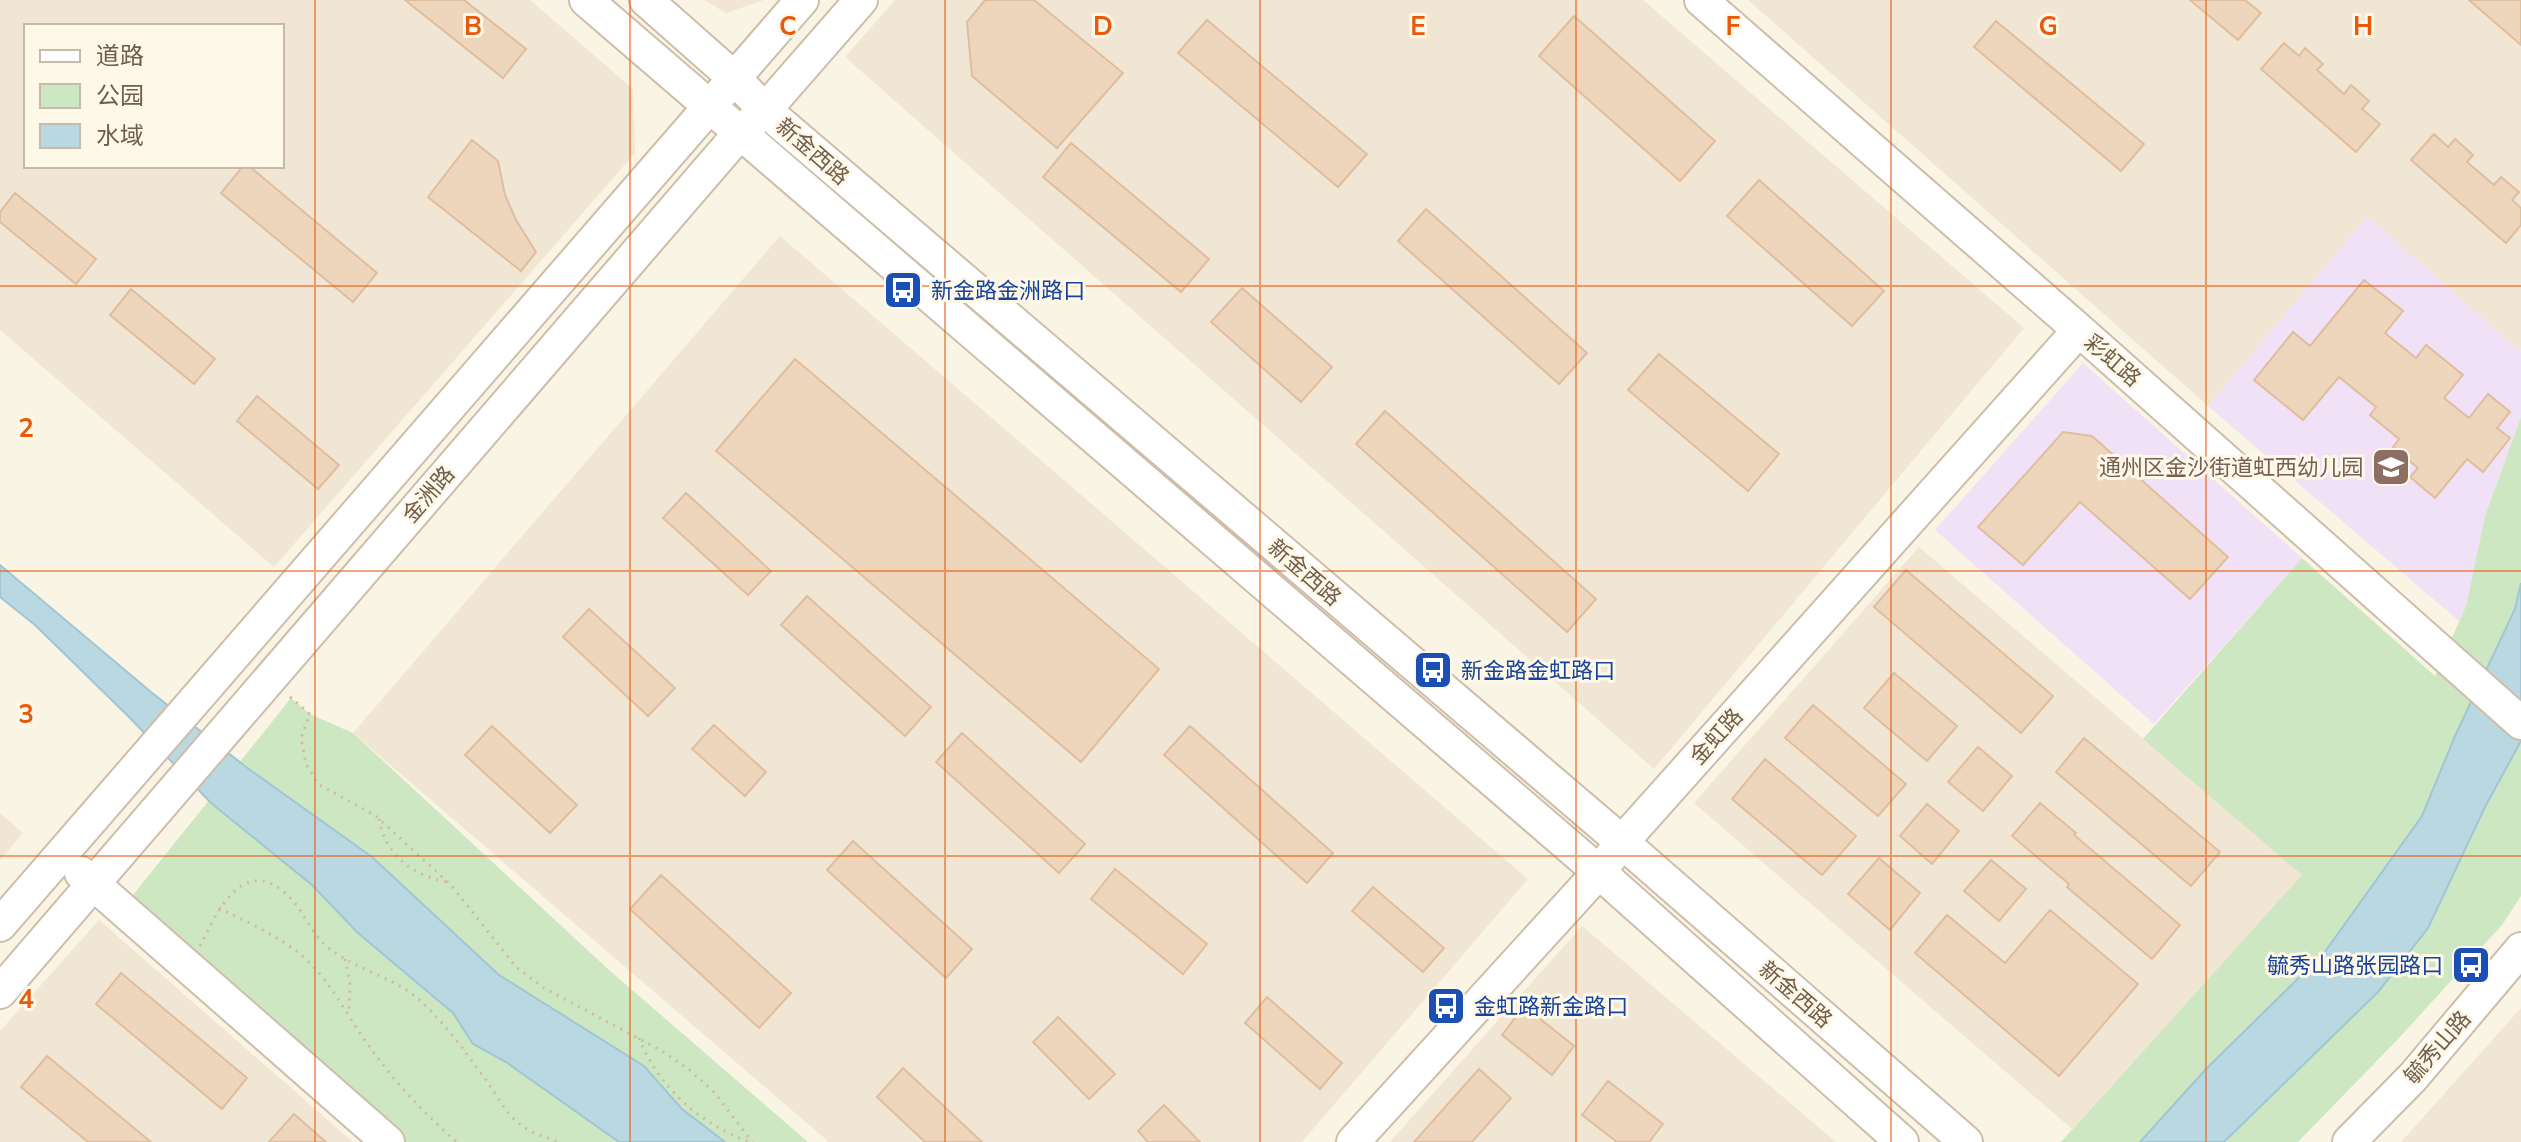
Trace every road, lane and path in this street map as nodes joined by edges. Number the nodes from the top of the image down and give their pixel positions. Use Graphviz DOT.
graph roads {
  1 [pos="586,0"];
  2 [pos="646,0"];
  3 [pos="802,0"];
  4 [pos="861,0"];
  5 [pos="1701,0"];
  6 [pos="733,77"];
  7 [pos="709,106"];
  8 [pos="765,110"];
  9 [pos="740,133"];
  10 [pos="2079,330"];
  11 [pos="268,679"];
  12 [pos="2521,723"];
  13 [pos="379,819"];
  14 [pos="1622,842"];
  15 [pos="61,855"];
  16 [pos="1599,872"];
  17 [pos="448,882"];
  18 [pos="94,886"];
  19 [pos="219,908"];
  20 [pos="0,925"];
  21 [pos="2521,949"];
  22 [pos="345,959"];
  23 [pos="186,966"];
  24 [pos="0,992"];
  25 [pos="348,1014"];
  26 [pos="639,1038"];
  27 [pos="388,1142"];
  28 [pos="457,1142"];
  29 [pos="558,1142"];
  30 [pos="751,1142"];
  31 [pos="1353,1142"];
  32 [pos="1902,1142"];
  33 [pos="1966,1142"];
  34 [pos="2349,1142"];
  1 -- 7 [label="main road, 新金西路"];
  2 -- 6 [label="main road, 新金西路"];
  3 -- 6 [label="main road, 金洲路"];
  4 -- 8 [label="main road, 金洲路"];
  5 -- 10 [label="main road, 彩虹路"];
  6 -- 7 [label="main road, 金洲路"];
  6 -- 8 [label="main road, 新金西路"];
  7 -- 9 [label="main road, 新金西路"];
  7 -- 15 [label="main road, 金洲路"];
  8 -- 9 [label="main road, 金洲路"];
  8 -- 14 [label="main road, 新金西路"];
  9 -- 11 [label="main road, 金洲路"];
  9 -- 16 [label="main road, 新金西路"];
  10 -- 12 [label="main road, 彩虹路"];
  10 -- 14 [label="main road, 金虹路"];
  11 -- 13 [label="path"];
  11 -- 18 [label="main road, 金洲路"];
  13 -- 17 [label="path"];
  13 -- 17 [label="path"];
  14 -- 16 [label="main road, 金虹路"];
  14 -- 33 [label="main road, 新金西路"];
  15 -- 18 [label="main road"];
  15 -- 20 [label="main road, 金洲路"];
  16 -- 31 [label="main road, 金虹路"];
  16 -- 32 [label="main road, 新金西路"];
  17 -- 26 [label="path"];
  18 -- 23 [label="main road"];
  18 -- 24 [label="main road, 金洲路"];
  19 -- 22 [label="path"];
  19 -- 23 [label="path"];
  19 -- 25 [label="path"];
  21 -- 34 [label="main road, 毓秀山路"];
  22 -- 25 [label="path"];
  22 -- 29 [label="path"];
  23 -- 27 [label="main road"];
  25 -- 28 [label="path"];
  26 -- 30 [label="path"];
  26 -- 30 [label="path"];
}
